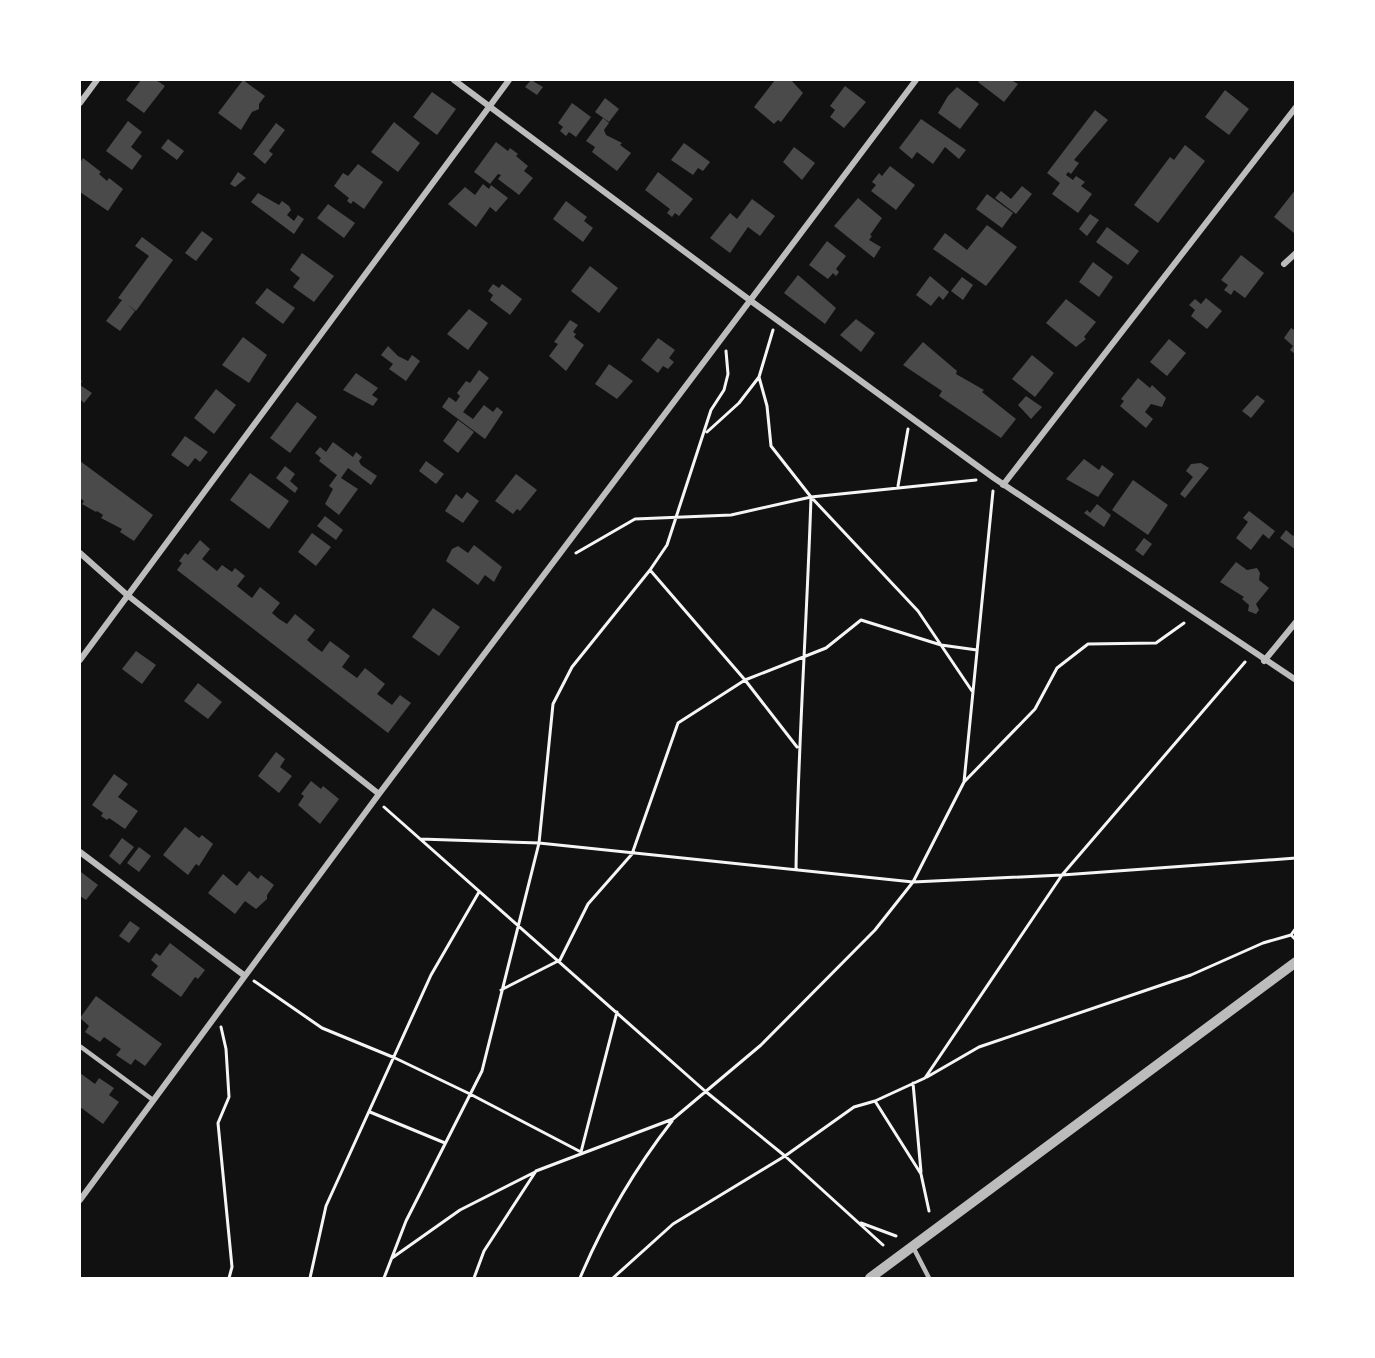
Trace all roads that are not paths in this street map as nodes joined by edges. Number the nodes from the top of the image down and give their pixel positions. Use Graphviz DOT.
graph roads {
  1 [pos="97,80"];
  2 [pos="454,80"];
  3 [pos="510,80"];
  4 [pos="916,80"];
  5 [pos="80,103"];
  6 [pos="490,106"];
  7 [pos="1296,107"];
  8 [pos="1296,253"];
  9 [pos="1284,264"];
  10 [pos="751,301"];
  11 [pos="1004,485"];
  12 [pos="80,553"];
  13 [pos="126,594"];
  14 [pos="1296,622"];
  15 [pos="80,660"];
  16 [pos="1264,661"];
  17 [pos="1296,680"];
  18 [pos="379,794"];
  19 [pos="80,852"];
  20 [pos="1296,962"];
  21 [pos="245,976"];
  22 [pos="81,1047"];
  23 [pos="153,1100"];
  24 [pos="80,1200"];
  25 [pos="913,1247"];
  26 [pos="870,1278"];
  27 [pos="929,1278"];
  1 -- 5 [label="street"];
  2 -- 6 [label="street"];
  3 -- 6 [label="street"];
  4 -- 10 [label="street"];
  6 -- 10 [label="street"];
  6 -- 13 [label="street"];
  7 -- 11 [label="street"];
  8 -- 9 [label="street"];
  10 -- 11 [label="street"];
  10 -- 18 [label="street"];
  11 -- 16 [label="street"];
  12 -- 13 [label="street"];
  13 -- 15 [label="street"];
  13 -- 18 [label="street"];
  14 -- 16 [label="street"];
  16 -- 17 [label="street"];
  18 -- 21 [label="street"];
  19 -- 21 [label="street"];
  20 -- 25 [label="street"];
  21 -- 23 [label="street"];
  22 -- 23 [label="lane"];
  23 -- 24 [label="street"];
  25 -- 26 [label="street"];
  25 -- 27 [label="lane"];
}
